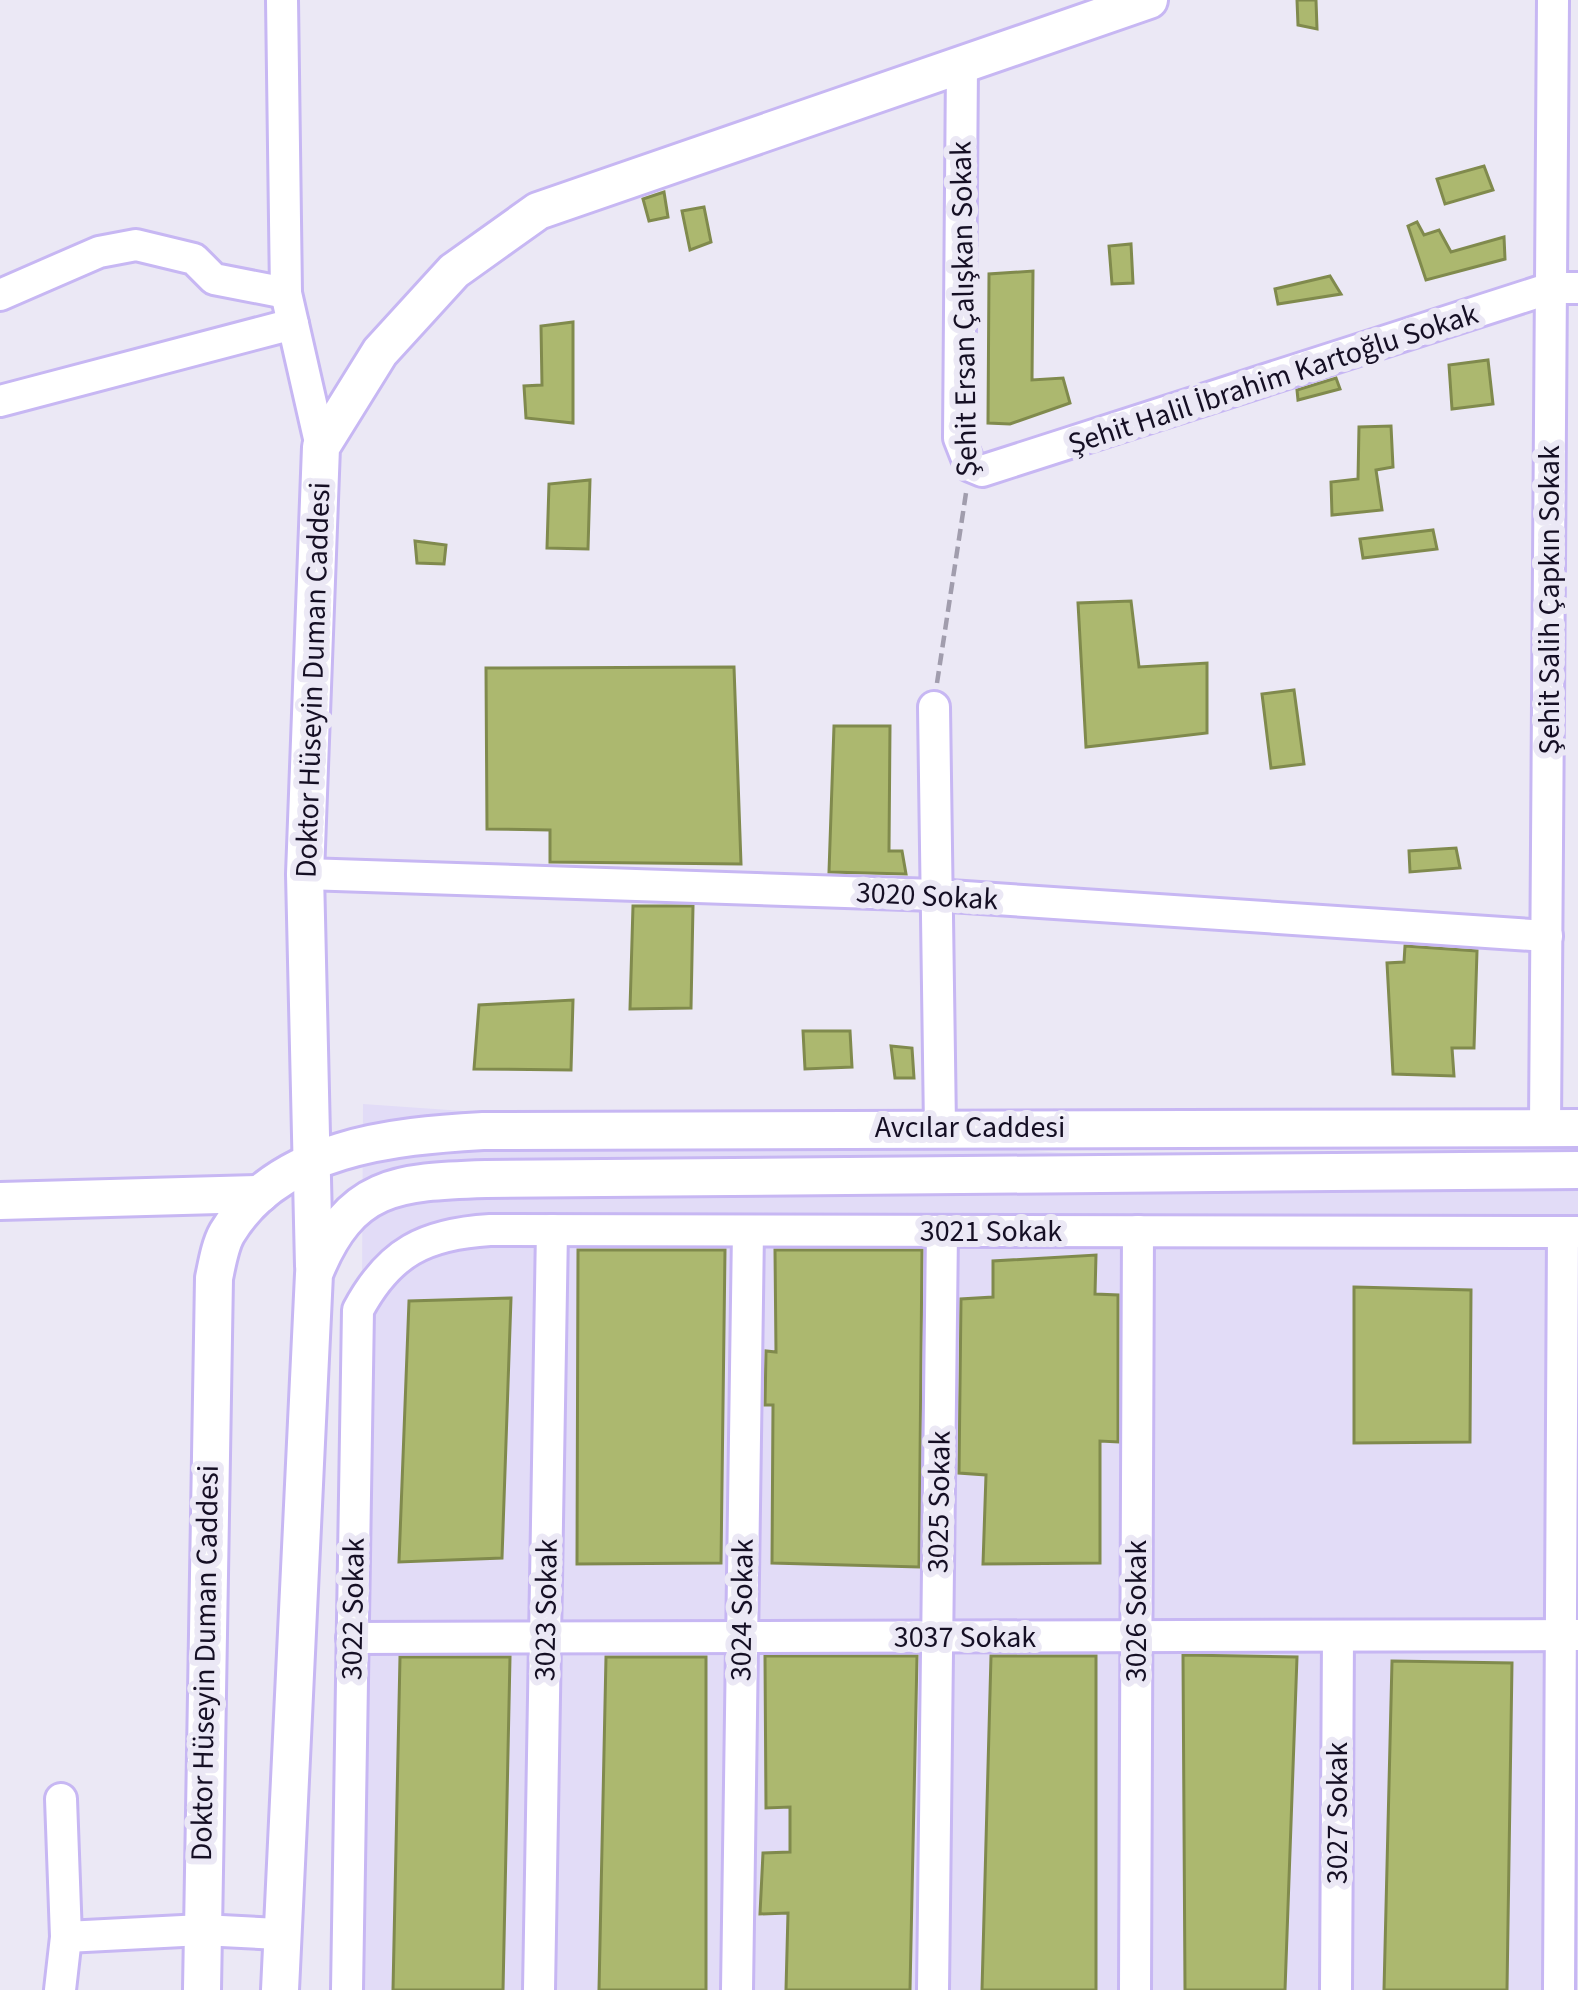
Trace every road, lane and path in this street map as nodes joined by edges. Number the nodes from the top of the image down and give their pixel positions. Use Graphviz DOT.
graph roads {
  1 [pos="282,0"];
  2 [pos="1149,0"];
  3 [pos="1553,0"];
  4 [pos="962,64"];
  5 [pos="1565,288"];
  6 [pos="286,292"];
  7 [pos="0,295"];
  8 [pos="293,324"];
  9 [pos="0,401"];
  10 [pos="321,447"];
  11 [pos="970,466"];
  12 [pos="934,707"];
  13 [pos="305,874"];
  14 [pos="935,895"];
  15 [pos="1547,935"];
  16 [pos="940,1127"];
  17 [pos="1562,1128"];
  18 [pos="362,1143"];
  19 [pos="311,1164"];
  20 [pos="1578,1170"];
  21 [pos="260,1194"];
  22 [pos="374,1196"];
  23 [pos="0,1201"];
  24 [pos="552,1230"];
  25 [pos="748,1231"];
  26 [pos="942,1231"];
  27 [pos="1138,1231"];
  28 [pos="1570,1232"];
  29 [pos="407,1247"];
  30 [pos="314,1274"];
  31 [pos="1569,1635"];
  32 [pos="1136,1636"];
  33 [pos="1338,1636"];
  34 [pos="742,1637"];
  35 [pos="937,1637"];
  36 [pos="352,1638"];
  37 [pos="545,1638"];
  38 [pos="62,1799"];
  39 [pos="1568,1890"];
  40 [pos="202,1930"];
  41 [pos="280,1934"];
  42 [pos="66,1937"];
  43 [pos="60,1990"];
  44 [pos="202,1990"];
  45 [pos="280,1990"];
  46 [pos="346,1990"];
  47 [pos="539,1990"];
  48 [pos="737,1990"];
  49 [pos="933,1990"];
  50 [pos="1135,1990"];
  51 [pos="1336,1990"];
  52 [pos="1558,1990"];
  1 -- 6 [label="street"];
  2 -- 4 [label="main road, Doktor Hüseyin Duman Caddesi"];
  3 -- 5 [label="street, Şehit Salih Çapkın Sokak"];
  4 -- 10 [label="main road, Doktor Hüseyin Duman Caddesi"];
  4 -- 11 [label="street, Şehit Ersan Çalışkan Sokak"];
  5 -- 11 [label="street, Şehit Halil İbrahim Kartoğlu Sokak"];
  5 -- 15 [label="street, Şehit Salih Çapkın Sokak"];
  6 -- 7 [label="street"];
  6 -- 8 [label="street"];
  8 -- 9 [label="street"];
  8 -- 10 [label="street"];
  10 -- 13 [label="main road, Doktor Hüseyin Duman Caddesi"];
  11 -- 12 [label="path, Şehit Ersan Çalışkan Sokak"];
  12 -- 14 [label="street"];
  13 -- 14 [label="street, 3020 Sokak"];
  13 -- 19 [label="main road, Doktor Hüseyin Duman Caddesi"];
  14 -- 15 [label="street, 3020 Sokak"];
  14 -- 16 [label="street"];
  15 -- 17 [label="street, Şehit Salih Çapkın Sokak"];
  16 -- 17 [label="main road, Avcılar Caddesi"];
  16 -- 18 [label="main road, Avcılar Caddesi"];
  18 -- 19 [label="main road, Doktor Hüseyin Duman Caddesi"];
  19 -- 21 [label="main road, Doktor Hüseyin Duman Caddesi"];
  19 -- 30 [label="main road, Doktor Hüseyin Duman Caddesi"];
  20 -- 22 [label="main road, Avcılar Caddesi"];
  21 -- 23 [label="main road"];
  21 -- 40 [label="main road, Doktor Hüseyin Duman Caddesi"];
  22 -- 30 [label="main road, Doktor Hüseyin Duman Caddesi"];
  24 -- 25 [label="street, 3021 Sokak"];
  24 -- 29 [label="street, 3021 Sokak"];
  24 -- 37 [label="street, 3023 Sokak"];
  25 -- 26 [label="street, 3021 Sokak"];
  25 -- 34 [label="street, 3024 Sokak"];
  26 -- 27 [label="street, 3021 Sokak"];
  26 -- 35 [label="street, 3025 Sokak"];
  27 -- 28 [label="street, 3021 Sokak"];
  27 -- 32 [label="street, 3026 Sokak"];
  28 -- 31 [label="street"];
  29 -- 36 [label="street, 3022 Sokak"];
  30 -- 41 [label="main road, Doktor Hüseyin Duman Caddesi"];
  31 -- 33 [label="street, 3037 Sokak"];
  31 -- 39 [label="street"];
  32 -- 33 [label="street, 3037 Sokak"];
  32 -- 35 [label="street, 3037 Sokak"];
  32 -- 50 [label="street, 3026 Sokak"];
  33 -- 51 [label="street, 3027 Sokak"];
  34 -- 35 [label="street, 3037 Sokak"];
  34 -- 37 [label="street, 3037 Sokak"];
  34 -- 48 [label="street, 3024 Sokak"];
  35 -- 49 [label="street, 3025 Sokak"];
  36 -- 37 [label="street, 3037 Sokak"];
  36 -- 46 [label="street, 3022 Sokak"];
  37 -- 47 [label="street, 3023 Sokak"];
  38 -- 42 [label="street"];
  39 -- 52 [label="street"];
  40 -- 41 [label="street"];
  40 -- 42 [label="street"];
  40 -- 44 [label="main road, Doktor Hüseyin Duman Caddesi"];
  41 -- 45 [label="main road, Doktor Hüseyin Duman Caddesi"];
  42 -- 43 [label="street"];
}
